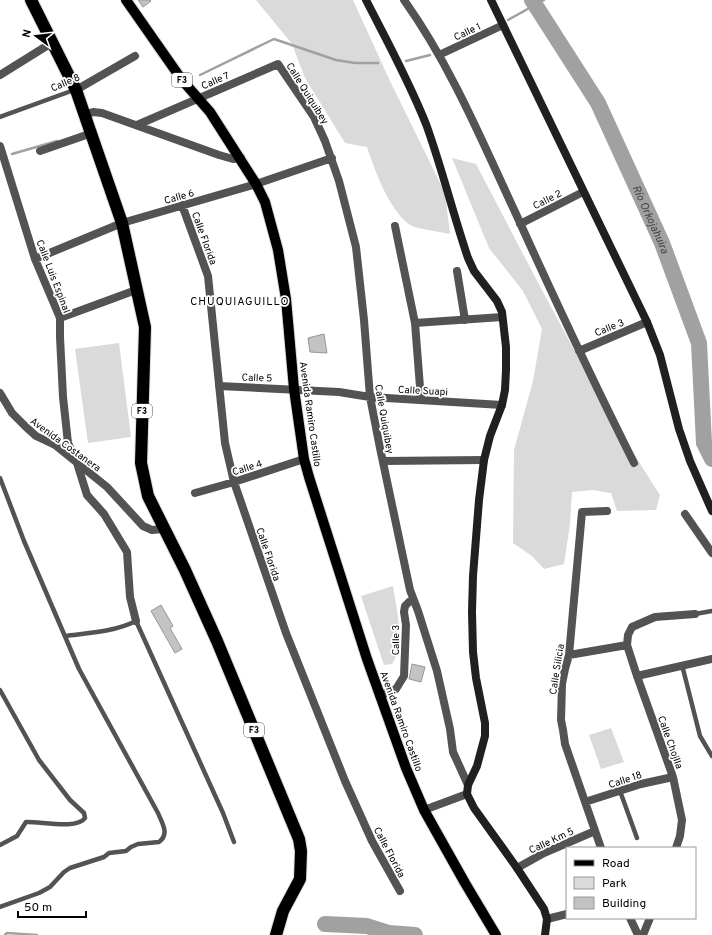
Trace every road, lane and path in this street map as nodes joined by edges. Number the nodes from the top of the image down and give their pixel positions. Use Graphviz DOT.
graph roads {
  1 [pos="31,0"];
  2 [pos="126,0"];
  3 [pos="366,0"];
  4 [pos="404,0"];
  5 [pos="490,0"];
  6 [pos="503,25"];
  7 [pos="53,42"];
  8 [pos="439,55"];
  9 [pos="135,56"];
  10 [pos="278,64"];
  11 [pos="0,75"];
  12 [pos="76,90"];
  13 [pos="198,98"];
  14 [pos="85,115"];
  15 [pos="0,117"];
  16 [pos="137,125"];
  17 [pos="92,133"];
  18 [pos="0,146"];
  19 [pos="40,151"];
  20 [pos="241,158"];
  21 [pos="332,158"];
  22 [pos="2,164"];
  23 [pos="256,184"];
  24 [pos="583,192"];
  25 [pos="182,205"];
  26 [pos="122,223"];
  27 [pos="520,224"];
  28 [pos="395,226"];
  29 [pos="35,259"];
  30 [pos="457,271"];
  31 [pos="136,290"];
  32 [pos="502,317"];
  33 [pos="60,318"];
  34 [pos="465,320"];
  35 [pos="647,322"];
  36 [pos="415,323"];
  37 [pos="579,351"];
  38 [pos="219,386"];
  39 [pos="294,389"];
  40 [pos="0,393"];
  41 [pos="370,397"];
  42 [pos="421,400"];
  43 [pos="502,405"];
  44 [pos="304,459"];
  45 [pos="484,460"];
  46 [pos="382,461"];
  47 [pos="77,463"];
  48 [pos="634,463"];
  49 [pos="0,478"];
  50 [pos="234,482"];
  51 [pos="195,493"];
  52 [pos="712,511"];
  53 [pos="607,512"];
  54 [pos="685,514"];
  55 [pos="164,530"];
  56 [pos="712,553"];
  57 [pos="413,598"];
  58 [pos="712,611"];
  59 [pos="695,614"];
  60 [pos="136,621"];
  61 [pos="65,636"];
  62 [pos="627,645"];
  63 [pos="569,655"];
  64 [pos="712,659"];
  65 [pos="682,665"];
  66 [pos="637,676"];
  67 [pos="0,690"];
  68 [pos="379,695"];
  69 [pos="712,756"];
  70 [pos="673,777"];
  71 [pos="468,785"];
  72 [pos="620,791"];
  73 [pos="467,794"];
  74 [pos="585,802"];
  75 [pos="424,810"];
  76 [pos="595,831"];
  77 [pos="637,838"];
  78 [pos="234,842"];
  79 [pos="0,845"];
  80 [pos="601,847"];
  81 [pos="676,847"];
  82 [pos="517,868"];
  83 [pos="400,891"];
  84 [pos="0,907"];
  85 [pos="566,914"];
  86 [pos="547,919"];
  87 [pos="630,919"];
  88 [pos="650,919"];
  89 [pos="276,935"];
  90 [pos="496,935"];
  91 [pos="544,935"];
  92 [pos="638,935"];
  93 [pos="643,935"];
  1 -- 7 [label="highway, F3"];
  2 -- 13 [label="main road, Avenida Ramiro Castillo / F3"];
  3 -- 32 [label="main road"];
  4 -- 8 [label="street"];
  5 -- 6 [label="main road"];
  6 -- 8 [label="street, Calle 1"];
  6 -- 24 [label="main road"];
  7 -- 11 [label="street"];
  7 -- 12 [label="highway, F3"];
  8 -- 27 [label="street"];
  9 -- 12 [label="street, Calle 8"];
  10 -- 13 [label="street, Calle 7"];
  10 -- 21 [label="street, Calle Quiquibey"];
  12 -- 14 [label="highway, F3"];
  12 -- 15 [label="lane, Calle 8"];
  13 -- 16 [label="street, Calle 7"];
  13 -- 20 [label="main road, Avenida Ramiro Castillo / F3"];
  14 -- 16 [label="street"];
  14 -- 17 [label="highway, F3"];
  16 -- 20 [label="street"];
  17 -- 19 [label="street"];
  17 -- 26 [label="highway, F3"];
  18 -- 22 [label="street, Calle Luis Espinal"];
  20 -- 23 [label="main road, Avenida Ramiro Castillo / F3"];
  21 -- 23 [label="street, Calle 6"];
  21 -- 41 [label="street, Calle Quiquibey"];
  22 -- 29 [label="street, Calle Luis Espinal"];
  23 -- 25 [label="street, Calle 6"];
  23 -- 39 [label="main road, Avenida Ramiro Castillo / F3"];
  24 -- 27 [label="street, Calle 2"];
  24 -- 35 [label="main road"];
  25 -- 26 [label="street, Calle 6"];
  25 -- 38 [label="street, Calle Florida"];
  26 -- 29 [label="street, Calle 6"];
  26 -- 31 [label="highway, F3"];
  27 -- 37 [label="street"];
  28 -- 36 [label="street"];
  29 -- 33 [label="street, Calle Luis Espinal"];
  30 -- 34 [label="street"];
  31 -- 33 [label="street"];
  31 -- 55 [label="highway, F3"];
  32 -- 34 [label="street"];
  32 -- 43 [label="main road"];
  33 -- 47 [label="street, Calle Luis Espinal"];
  34 -- 36 [label="street"];
  35 -- 37 [label="street, Calle 3"];
  35 -- 52 [label="main road"];
  36 -- 42 [label="street"];
  37 -- 48 [label="street"];
  38 -- 39 [label="street, Calle 5"];
  38 -- 50 [label="street, Calle Florida"];
  39 -- 41 [label="street, Calle Suapi"];
  39 -- 44 [label="main road, Avenida Ramiro Castillo / F3"];
  40 -- 47 [label="street, Avenida Costanera"];
  41 -- 42 [label="street, Calle Suapi"];
  41 -- 46 [label="street, Calle Quiquibey"];
  42 -- 43 [label="street, Calle Suapi"];
  43 -- 45 [label="main road"];
  44 -- 50 [label="street, Calle 4"];
  44 -- 68 [label="main road, Avenida Ramiro Castillo / F3"];
  45 -- 46 [label="street"];
  45 -- 71 [label="main road"];
  46 -- 57 [label="street, Calle Quiquibey"];
  47 -- 55 [label="street, Avenida Costanera"];
  47 -- 60 [label="street, Calle Luis Espinal"];
  49 -- 61 [label="lane"];
  50 -- 51 [label="street, Calle 4"];
  50 -- 83 [label="street, Calle Florida"];
  53 -- 63 [label="street, Calle Silicia"];
  54 -- 56 [label="street"];
  55 -- 89 [label="highway, F3"];
  57 -- 68 [label="street, Calle 3"];
  57 -- 71 [label="street, Calle Quiquibey"];
  58 -- 59 [label="lane"];
  59 -- 62 [label="street"];
  60 -- 61 [label="lane"];
  60 -- 78 [label="lane"];
  61 -- 84 [label="lane"];
  62 -- 63 [label="street"];
  62 -- 66 [label="street, Calle Chojlla"];
  63 -- 74 [label="street, Calle Silicia"];
  64 -- 65 [label="street"];
  65 -- 66 [label="street"];
  65 -- 69 [label="lane"];
  66 -- 70 [label="street, Calle Chojlla"];
  67 -- 79 [label="lane"];
  68 -- 75 [label="main road, Avenida Ramiro Castillo / F3"];
  70 -- 72 [label="street, Calle 18"];
  70 -- 81 [label="street, Calle Chojlla"];
  71 -- 73 [label="main road"];
  72 -- 74 [label="street, Calle 18"];
  72 -- 77 [label="lane"];
  73 -- 75 [label="street"];
  73 -- 82 [label="main road"];
  74 -- 76 [label="street, Calle Silicia"];
  75 -- 90 [label="main road, Avenida Ramiro Castillo / F3"];
  76 -- 80 [label="street, Calle Silicia"];
  76 -- 82 [label="street, Calle Km 5"];
  82 -- 86 [label="main road"];
  85 -- 86 [label="street"];
  86 -- 91 [label="main road"];
  87 -- 92 [label="street"];
  88 -- 93 [label="street"];
}
